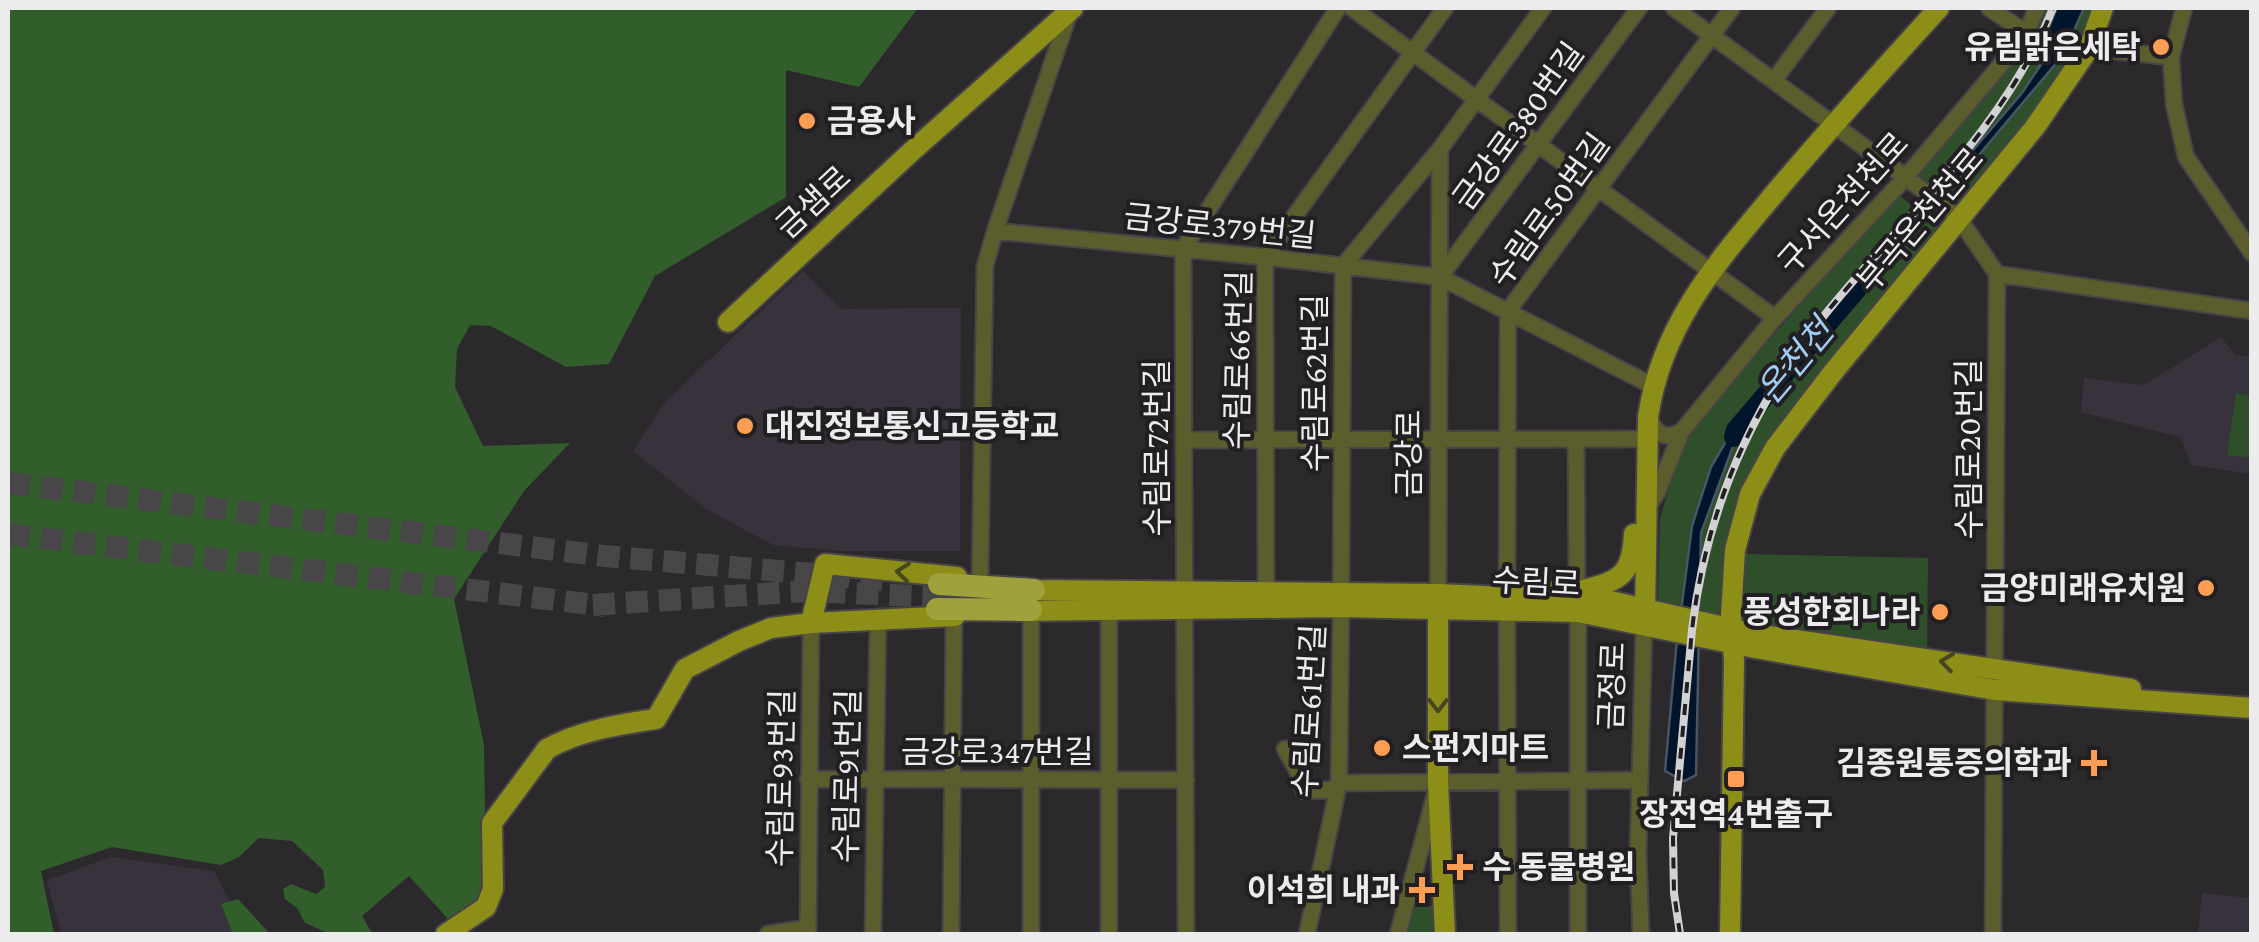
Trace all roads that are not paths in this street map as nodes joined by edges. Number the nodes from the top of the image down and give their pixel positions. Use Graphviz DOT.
graph roads {
  1 [pos="1318,8"];
  2 [pos="1337,8"];
  3 [pos="1352,8"];
  4 [pos="1445,8"];
  5 [pos="1543,8"];
  6 [pos="1639,8"];
  7 [pos="1674,8"];
  8 [pos="1732,8"];
  9 [pos="1828,8"];
  10 [pos="1938,8"];
  11 [pos="1989,8"];
  12 [pos="2037,8"];
  13 [pos="2102,8"];
  14 [pos="2184,8"];
  15 [pos="1072,9"];
  16 [pos="2026,33"];
  17 [pos="1712,36"];
  18 [pos="2089,48"];
  19 [pos="1413,52"];
  20 [pos="2171,57"];
  21 [pos="1774,80"];
  22 [pos="1478,98"];
  23 [pos="1833,124"];
  24 [pos="1540,144"];
  25 [pos="1440,150"];
  26 [pos="1907,180"];
  27 [pos="1599,188"];
  28 [pos="1953,213"];
  29 [pos="994,232"];
  30 [pos="1184,249"];
  31 [pos="2252,253"];
  32 [pos="1265,257"];
  33 [pos="1342,266"];
  34 [pos="1710,270"];
  35 [pos="1997,274"];
  36 [pos="1440,277"];
  37 [pos="1508,311"];
  38 [pos="2252,312"];
  39 [pos="1775,318"];
  40 [pos="728,322"];
  41 [pos="1653,386"];
  42 [pos="1648,417"];
  43 [pos="1682,431"];
  44 [pos="1646,439"];
  45 [pos="1184,440"];
  46 [pos="1264,440"];
  47 [pos="1342,440"];
  48 [pos="1440,440"];
  49 [pos="1508,440"];
  50 [pos="1576,440"];
  51 [pos="1645,510"];
  52 [pos="977,583"];
  53 [pos="939,584"];
  54 [pos="1266,592"];
  55 [pos="1032,600"];
  56 [pos="1185,600"];
  57 [pos="1341,600"];
  58 [pos="1438,600"];
  59 [pos="1576,602"];
  60 [pos="1507,604"];
  61 [pos="1109,608"];
  62 [pos="946,613"];
  63 [pos="878,619"];
  64 [pos="1654,621"];
  65 [pos="811,623"];
  66 [pos="1728,636"];
  67 [pos="1996,668"];
  68 [pos="1995,690"];
  69 [pos="2252,707"];
  70 [pos="1284,749"];
  71 [pos="808,779"];
  72 [pos="874,780"];
  73 [pos="952,780"];
  74 [pos="1031,780"];
  75 [pos="1108,780"];
  76 [pos="1186,780"];
  77 [pos="1639,780"];
  78 [pos="1577,781"];
  79 [pos="1438,782"];
  80 [pos="1508,782"];
  81 [pos="1338,786"];
  82 [pos="808,931"];
  83 [pos="446,934"];
  84 [pos="768,934"];
  85 [pos="873,934"];
  86 [pos="952,934"];
  87 [pos="1032,934"];
  88 [pos="1109,934"];
  89 [pos="1186,934"];
  90 [pos="1306,934"];
  91 [pos="1398,934"];
  92 [pos="1445,934"];
  93 [pos="1508,934"];
  94 [pos="1578,934"];
  95 [pos="1640,934"];
  96 [pos="1730,934"];
  97 [pos="1993,934"];
  1 -- 2 [label="street"];
  2 -- 30 [label="street"];
  3 -- 19 [label="street"];
  4 -- 19 [label="street, 수림로66번길"];
  5 -- 22 [label="street"];
  6 -- 24 [label="street, 금강로380번길"];
  7 -- 17 [label="street"];
  8 -- 17 [label="street, 수림로50번길"];
  9 -- 21 [label="street"];
  10 -- 23 [label="main road, 금정로"];
  11 -- 16 [label="street"];
  12 -- 16 [label="street, 구서온천천로"];
  13 -- 18 [label="main road, 부곡온천천로"];
  14 -- 20 [label="street"];
  15 -- 29 [label="street"];
  15 -- 40 [label="main road, 금샘로"];
  16 -- 26 [label="street, 구서온천천로"];
  17 -- 21 [label="street"];
  17 -- 27 [label="street, 수림로50번길"];
  18 -- 20 [label="street"];
  18 -- 28 [label="main road, 부곡온천천로"];
  19 -- 22 [label="street"];
  19 -- 32 [label="street, 수림로66번길"];
  20 -- 31 [label="street"];
  21 -- 23 [label="street"];
  22 -- 24 [label="street"];
  22 -- 25 [label="street"];
  23 -- 26 [label="street"];
  23 -- 34 [label="main road, 금정로"];
  24 -- 27 [label="street"];
  24 -- 36 [label="street, 금강로380번길"];
  25 -- 33 [label="street, 수림로62번길"];
  25 -- 36 [label="street, 금강로"];
  26 -- 28 [label="street"];
  26 -- 39 [label="street, 구서온천천로"];
  27 -- 34 [label="street"];
  27 -- 37 [label="street, 수림로50번길"];
  28 -- 35 [label="street"];
  28 -- 66 [label="main road, 부곡온천천로"];
  29 -- 30 [label="street, 금강로379번길"];
  29 -- 52 [label="street"];
  30 -- 32 [label="street, 금강로379번길"];
  30 -- 45 [label="street, 수림로72번길"];
  32 -- 33 [label="street, 금강로379번길"];
  32 -- 46 [label="street, 수림로66번길"];
  33 -- 36 [label="street, 금강로379번길"];
  33 -- 47 [label="street, 수림로62번길"];
  34 -- 39 [label="street"];
  34 -- 41 [label="main road, 금정로"];
  35 -- 38 [label="street"];
  35 -- 67 [label="street, 수림로20번길"];
  36 -- 37 [label="street"];
  36 -- 48 [label="street, 금강로"];
  37 -- 41 [label="street"];
  37 -- 49 [label="street, 수림로50번길"];
  39 -- 43 [label="street, 구서온천천로"];
  41 -- 42 [label="main road, 금정로"];
  42 -- 43 [label="street"];
  42 -- 44 [label="main road, 금정로"];
  43 -- 51 [label="street, 구서온천천로"];
  44 -- 50 [label="street"];
  44 -- 51 [label="main road, 금정로"];
  45 -- 46 [label="street"];
  45 -- 56 [label="street, 수림로72번길"];
  46 -- 47 [label="street"];
  46 -- 54 [label="street, 수림로66번길"];
  47 -- 48 [label="street"];
  47 -- 57 [label="street, 수림로62번길"];
  48 -- 49 [label="street"];
  48 -- 58 [label="street, 금강로"];
  49 -- 50 [label="street"];
  49 -- 60 [label="street, 수림로50번길"];
  50 -- 59 [label="street, 수림로"];
  51 -- 59 [label="main road"];
  51 -- 64 [label="main road, 금정로"];
  52 -- 53 [label="highway"];
  52 -- 55 [label="highway"];
  52 -- 65 [label="main road, one-way"];
  54 -- 56 [label="main road, 수림로"];
  54 -- 57 [label="main road, 수림로"];
  55 -- 56 [label="main road, 수림로"];
  55 -- 61 [label="main road, 수림로"];
  55 -- 62 [label="highway"];
  55 -- 74 [label="street"];
  56 -- 57 [label="main road, 수림로"];
  56 -- 61 [label="main road, 수림로"];
  56 -- 76 [label="street, 수림로72번길"];
  57 -- 58 [label="main road, 수림로"];
  57 -- 81 [label="street, 수림로61번길"];
  58 -- 60 [label="main road, 수림로"];
  58 -- 79 [label="main road, 금강로, one-way"];
  59 -- 60 [label="main road, 수림로"];
  59 -- 64 [label="main road, 수림로"];
  59 -- 78 [label="street"];
  60 -- 80 [label="street, 수림로50번길"];
  61 -- 75 [label="street"];
  62 -- 63 [label="main road"];
  62 -- 73 [label="street"];
  63 -- 65 [label="main road"];
  63 -- 72 [label="street, 수림로91번길"];
  64 -- 66 [label="main road, 수림로"];
  64 -- 77 [label="street, 금정로"];
  65 -- 71 [label="street, 수림로93번길"];
  65 -- 83 [label="main road"];
  67 -- 66 [label="main road, 수림로, one-way"];
  66 -- 68 [label="main road, 수림로"];
  66 -- 96 [label="main road, 부곡온천천로"];
  67 -- 68 [label="street, 수림로20번길"];
  67 -- 69 [label="main road, 수림로"];
  68 -- 69 [label="main road, 수림로"];
  68 -- 97 [label="street, 수림로20번길"];
  70 -- 81 [label="street"];
  71 -- 72 [label="street, 금강로347번길"];
  71 -- 82 [label="street, 수림로93번길"];
  72 -- 73 [label="street, 금강로347번길"];
  72 -- 85 [label="street, 수림로91번길"];
  73 -- 74 [label="street, 금강로347번길"];
  73 -- 86 [label="street"];
  74 -- 75 [label="street, 금강로347번길"];
  74 -- 87 [label="street"];
  75 -- 76 [label="street, 금강로347번길"];
  75 -- 88 [label="street"];
  76 -- 89 [label="street, 수림로72번길"];
  77 -- 78 [label="street"];
  77 -- 95 [label="street, 금정로"];
  78 -- 80 [label="street"];
  78 -- 94 [label="street"];
  79 -- 80 [label="street"];
  79 -- 81 [label="street"];
  79 -- 91 [label="street"];
  79 -- 92 [label="main road, 금강로"];
  80 -- 93 [label="street, 수림로50번길"];
  81 -- 90 [label="street, 수림로61번길"];
  82 -- 84 [label="street"];
}
